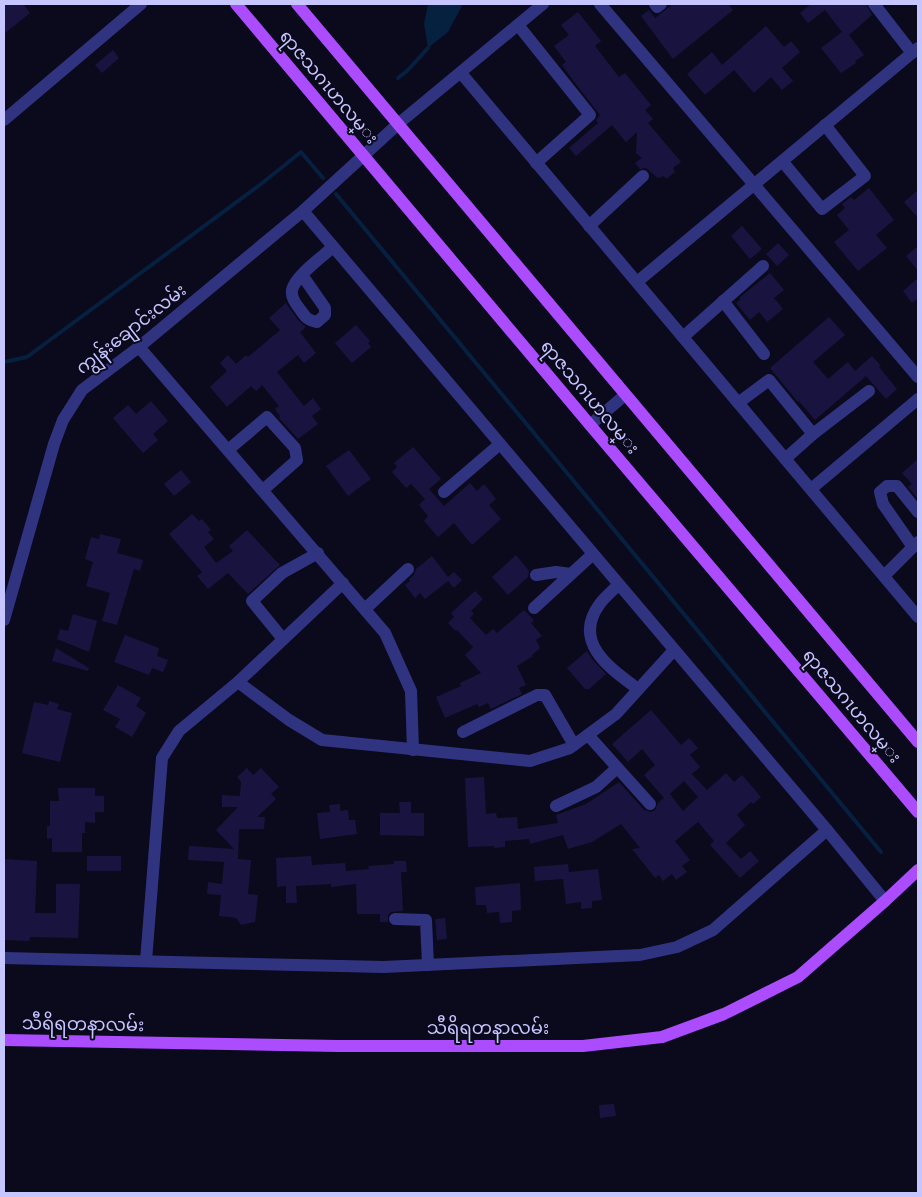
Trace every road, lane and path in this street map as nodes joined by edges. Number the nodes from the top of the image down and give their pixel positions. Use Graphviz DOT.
graph roads {
  1 [pos="141,4"];
  2 [pos="236,4"];
  3 [pos="297,4"];
  4 [pos="543,4"];
  5 [pos="600,4"];
  6 [pos="654,4"];
  7 [pos="661,4"];
  8 [pos="874,4"];
  9 [pos="127,8"];
  10 [pos="518,25"];
  11 [pos="915,50"];
  12 [pos="461,73"];
  13 [pos="4,120"];
  14 [pos="398,124"];
  15 [pos="825,125"];
  16 [pos="363,155"];
  17 [pos="783,162"];
  18 [pos="536,163"];
  19 [pos="643,176"];
  20 [pos="754,184"];
  21 [pos="303,211"];
  22 [pos="589,226"];
  23 [pos="333,247"];
  24 [pos="763,266"];
  25 [pos="302,275"];
  26 [pos="637,282"];
  27 [pos="723,301"];
  28 [pos="683,337"];
  29 [pos="139,347"];
  30 [pos="764,354"];
  31 [pos="918,377"];
  32 [pos="870,391"];
  33 [pos="625,395"];
  34 [pos="918,399"];
  35 [pos="738,403"];
  36 [pos="590,425"];
  37 [pos="813,434"];
  38 [pos="500,444"];
  39 [pos="228,450"];
  40 [pos="785,459"];
  41 [pos="811,489"];
  42 [pos="263,490"];
  43 [pos="444,492"];
  44 [pos="918,512"];
  45 [pos="916,544"];
  46 [pos="318,553"];
  47 [pos="593,554"];
  48 [pos="408,570"];
  49 [pos="536,574"];
  50 [pos="571,574"];
  51 [pos="884,576"];
  52 [pos="343,583"];
  53 [pos="615,588"];
  54 [pos="534,608"];
  55 [pos="365,609"];
  56 [pos="918,617"];
  57 [pos="4,620"];
  58 [pos="284,639"];
  59 [pos="674,650"];
  60 [pos="238,682"];
  61 [pos="638,689"];
  62 [pos="463,732"];
  63 [pos="588,735"];
  64 [pos="918,742"];
  65 [pos="574,745"];
  66 [pos="412,750"];
  67 [pos="617,768"];
  68 [pos="650,804"];
  69 [pos="556,806"];
  70 [pos="918,812"];
  71 [pos="827,830"];
  72 [pos="918,870"];
  73 [pos="885,901"];
  74 [pos="395,919"];
  75 [pos="4,958"];
  76 [pos="146,961"];
  77 [pos="428,965"];
  78 [pos="4,1040"];
  1 -- 9 [label="street"];
  2 -- 16 [label="main road, ရာဇသဂၤဟလမ္း"];
  3 -- 14 [label="main road, ရာဇသဂၤဟလမ္း"];
  4 -- 10 [label="street, ကျွန်းချောင်းလမ်း"];
  5 -- 20 [label="street"];
  6 -- 7 [label="street"];
  8 -- 11 [label="street"];
  9 -- 13 [label="street"];
  10 -- 12 [label="street, ကျွန်းချောင်းလမ်း"];
  10 -- 18 [label="street"];
  11 -- 15 [label="street"];
  12 -- 14 [label="street, ကျွန်းချောင်းလမ်း"];
  12 -- 18 [label="street"];
  14 -- 16 [label="street, ကျွန်းချောင်းလမ်း"];
  14 -- 33 [label="main road, ရာဇသဂၤဟလမ္း"];
  15 -- 17 [label="street"];
  15 -- 17 [label="street"];
  16 -- 21 [label="street, ကျွန်းချောင်းလမ်း"];
  16 -- 36 [label="main road, ရာဇသဂၤဟလမ္း"];
  17 -- 20 [label="street"];
  18 -- 22 [label="street"];
  19 -- 22 [label="street"];
  20 -- 26 [label="street"];
  20 -- 31 [label="street"];
  21 -- 23 [label="street"];
  21 -- 29 [label="street, ကျွန်းချောင်းလမ်း"];
  22 -- 26 [label="street"];
  23 -- 25 [label="street"];
  23 -- 38 [label="street"];
  24 -- 27 [label="street"];
  26 -- 28 [label="street"];
  27 -- 28 [label="street"];
  27 -- 30 [label="street"];
  28 -- 35 [label="street"];
  29 -- 39 [label="street"];
  29 -- 57 [label="street, ကျွန်းချောင်းလမ်း"];
  32 -- 37 [label="street"];
  33 -- 36 [label="street"];
  33 -- 64 [label="main road, ရာဇသဂၤဟလမ္း"];
  34 -- 41 [label="street"];
  35 -- 37 [label="street"];
  35 -- 40 [label="street"];
  36 -- 70 [label="main road, ရာဇသဂၤဟလမ္း"];
  37 -- 40 [label="street"];
  38 -- 43 [label="street"];
  38 -- 47 [label="street"];
  39 -- 42 [label="street"];
  39 -- 42 [label="street"];
  40 -- 41 [label="street"];
  41 -- 51 [label="street"];
  42 -- 46 [label="street"];
  44 -- 45 [label="street"];
  45 -- 51 [label="street"];
  46 -- 52 [label="street"];
  46 -- 58 [label="street"];
  47 -- 50 [label="street"];
  47 -- 59 [label="street"];
  48 -- 55 [label="street"];
  49 -- 50 [label="street"];
  50 -- 54 [label="street"];
  51 -- 56 [label="street"];
  52 -- 55 [label="street"];
  52 -- 58 [label="street"];
  53 -- 61 [label="street"];
  55 -- 66 [label="street"];
  58 -- 60 [label="street"];
  59 -- 61 [label="street"];
  59 -- 71 [label="street"];
  60 -- 66 [label="street"];
  60 -- 76 [label="street"];
  61 -- 63 [label="street"];
  62 -- 65 [label="street"];
  63 -- 65 [label="street"];
  63 -- 67 [label="street"];
  65 -- 66 [label="street"];
  67 -- 68 [label="street"];
  67 -- 69 [label="street"];
  71 -- 73 [label="street"];
  71 -- 77 [label="street"];
  72 -- 73 [label="main road, သီရိရတနာလမ်း"];
  73 -- 78 [label="main road, သီရိရတနာလမ်း"];
  74 -- 77 [label="street"];
  75 -- 76 [label="street"];
  76 -- 77 [label="street"];
}
